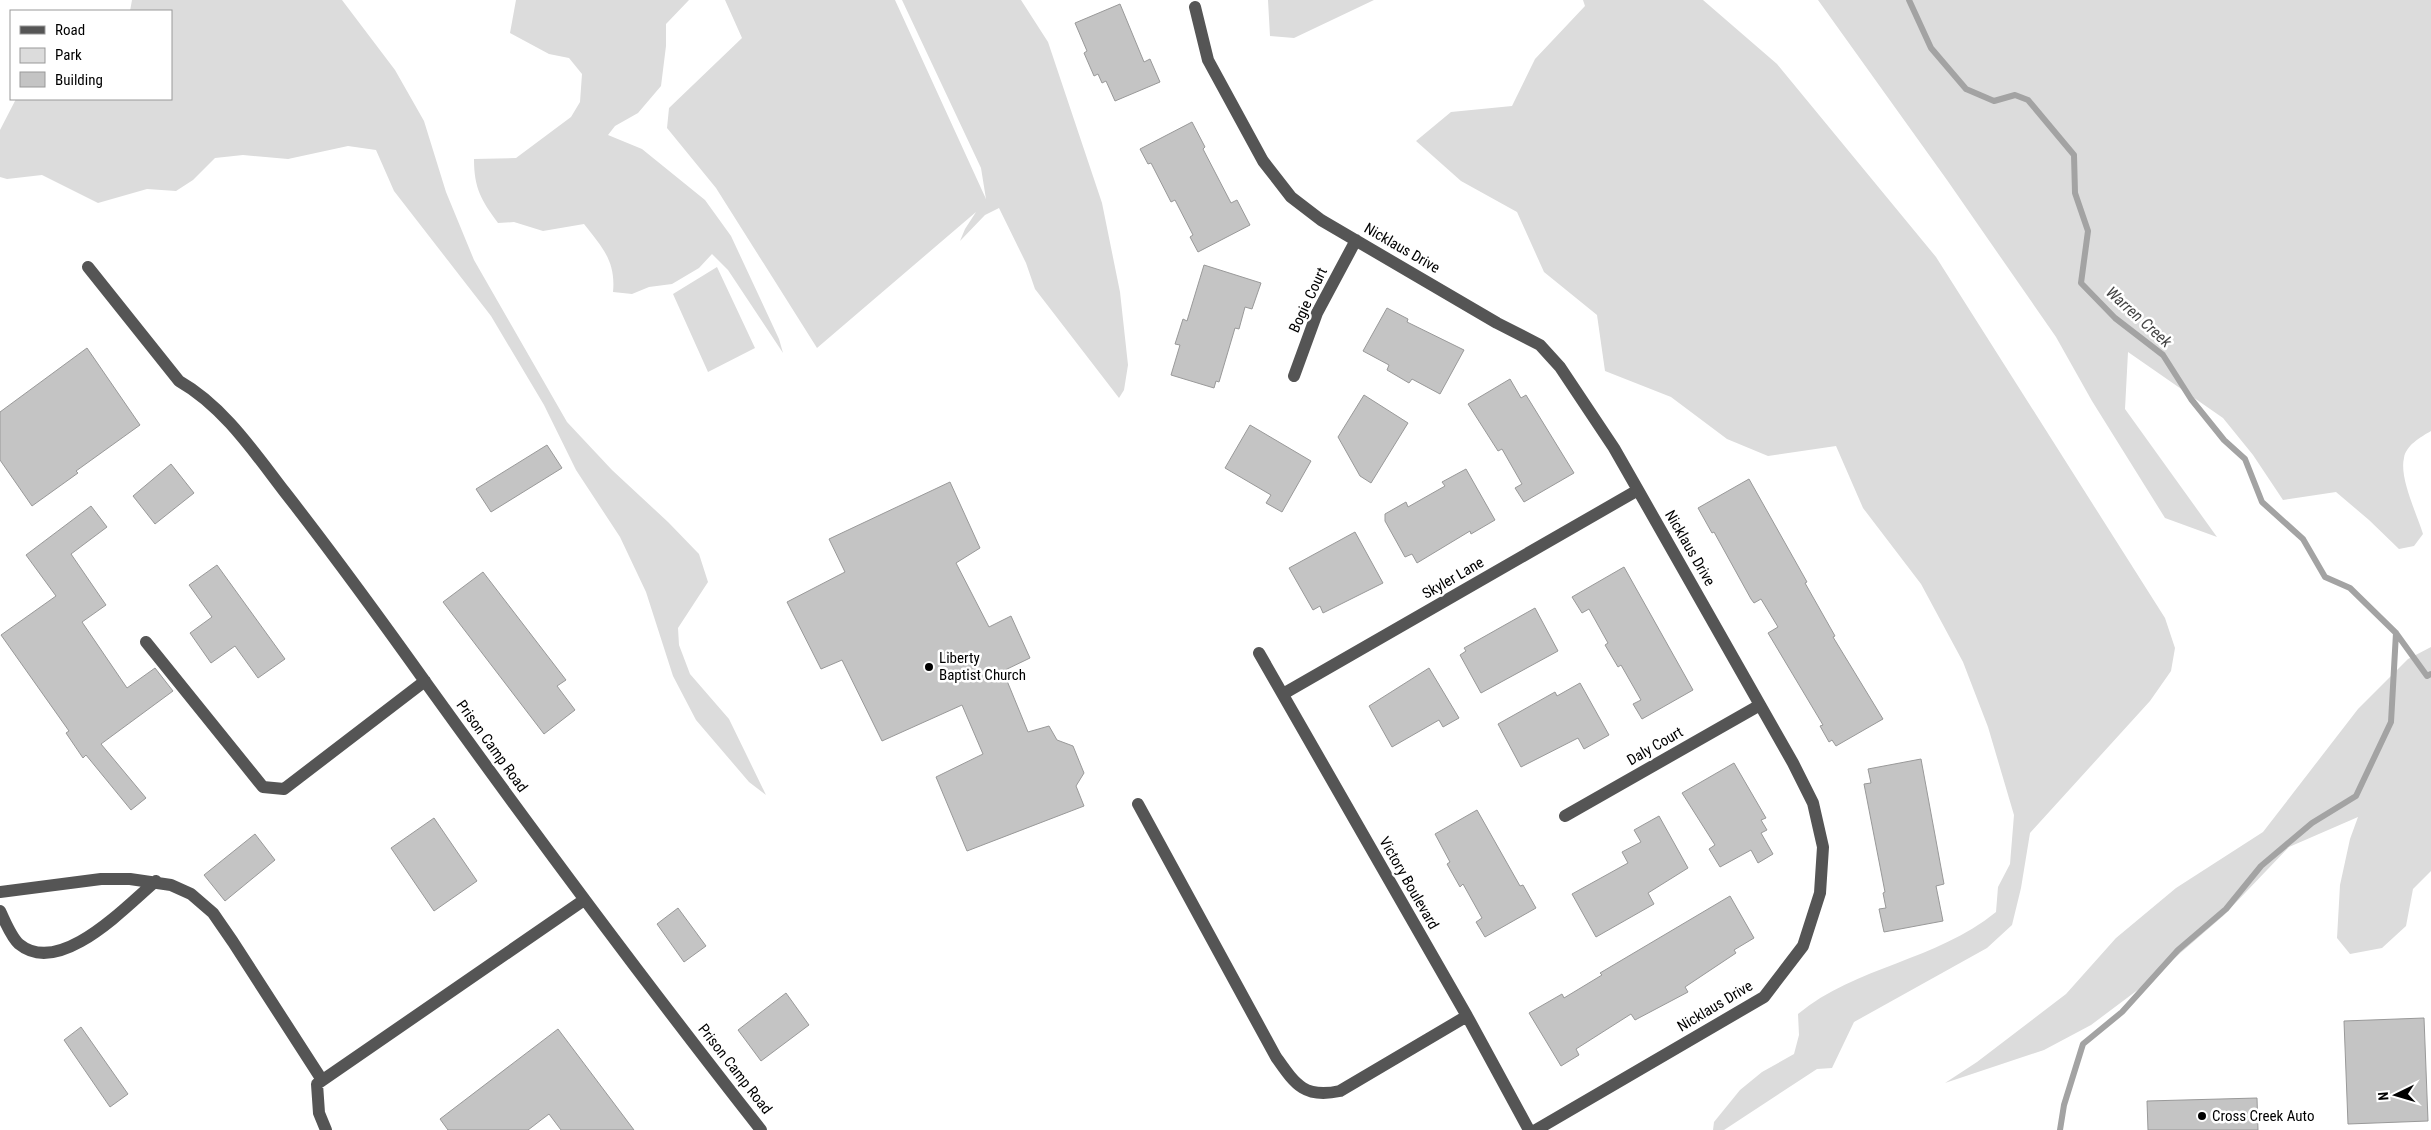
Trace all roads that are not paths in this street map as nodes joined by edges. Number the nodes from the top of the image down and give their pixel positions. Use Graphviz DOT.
graph roads {
  1 [pos="1195,7"];
  2 [pos="1356,240"];
  3 [pos="88,267"];
  4 [pos="1294,376"];
  5 [pos="1638,490"];
  6 [pos="146,642"];
  7 [pos="1259,653"];
  8 [pos="424,680"];
  9 [pos="1283,694"];
  10 [pos="1760,705"];
  11 [pos="1138,804"];
  12 [pos="1565,816"];
  13 [pos="156,881"];
  14 [pos="0,892"];
  15 [pos="584,900"];
  16 [pos="0,911"];
  17 [pos="1466,1016"];
  18 [pos="322,1080"];
  19 [pos="326,1130"];
  20 [pos="761,1130"];
  21 [pos="1529,1130"];
  22 [pos="1536,1130"];
  1 -- 2 [label="street, Nicklaus Drive"];
  2 -- 4 [label="street, Bogie Court"];
  2 -- 5 [label="street, Nicklaus Drive"];
  3 -- 8 [label="street, Prison Camp Road"];
  5 -- 9 [label="street, Skyler Lane"];
  5 -- 10 [label="street, Nicklaus Drive"];
  6 -- 8 [label="street"];
  7 -- 9 [label="street, Victory Boulevard"];
  8 -- 15 [label="street, Prison Camp Road"];
  9 -- 17 [label="street, Victory Boulevard"];
  10 -- 12 [label="street, Daly Court"];
  10 -- 22 [label="street, Nicklaus Drive"];
  11 -- 17 [label="street"];
  13 -- 14 [label="street"];
  13 -- 16 [label="street"];
  13 -- 18 [label="street"];
  15 -- 18 [label="street"];
  15 -- 20 [label="street, Prison Camp Road"];
  17 -- 21 [label="street, Victory Boulevard"];
  18 -- 19 [label="street"];
}
